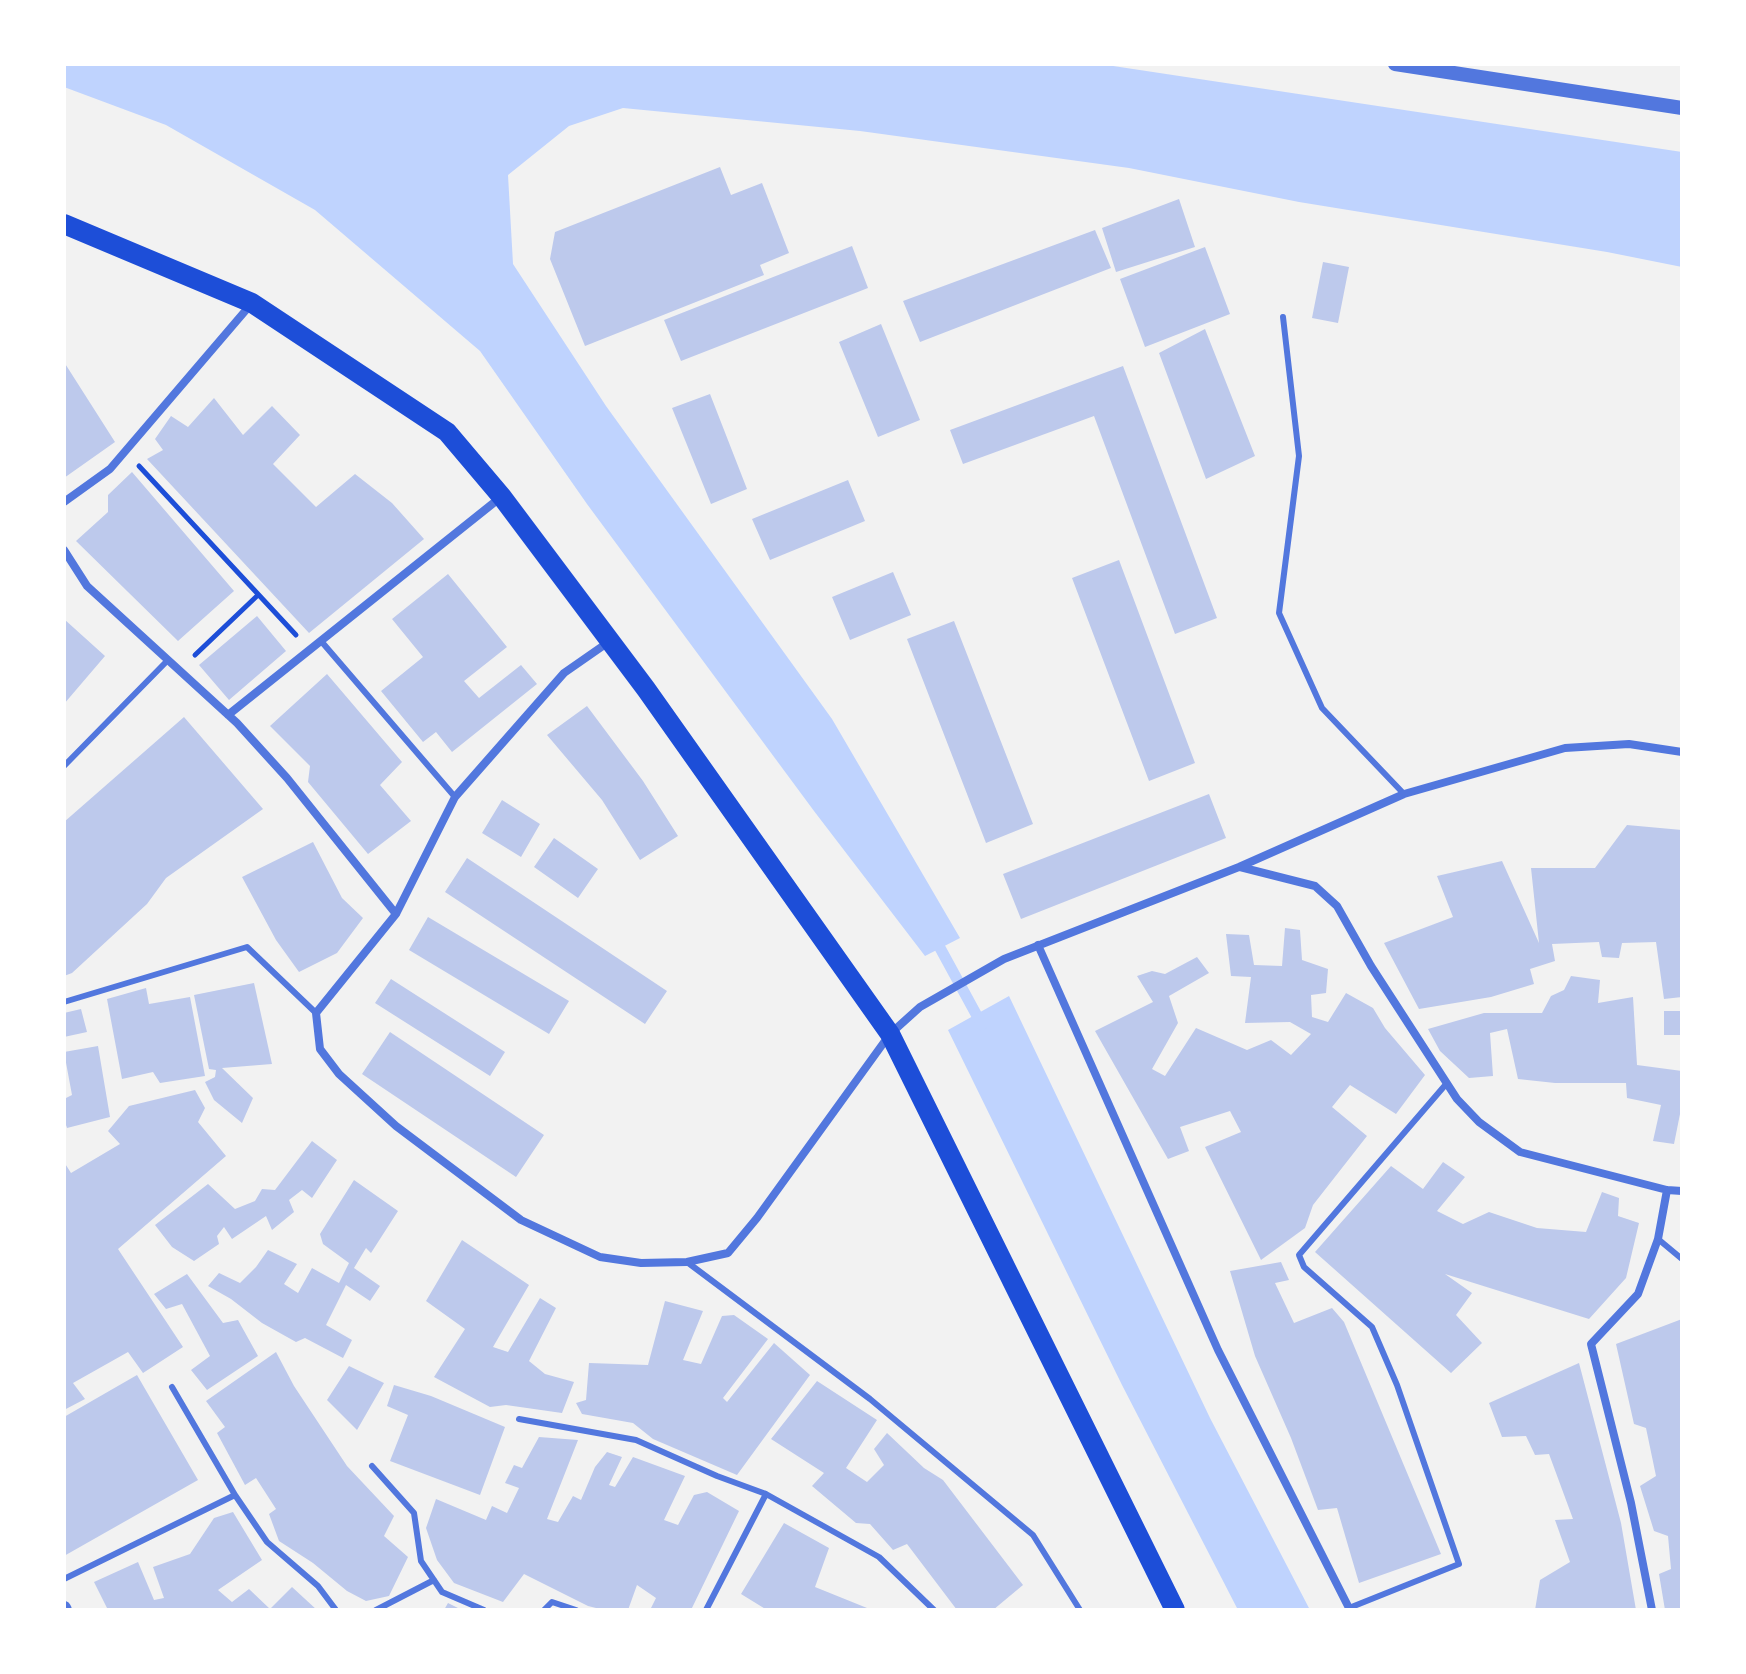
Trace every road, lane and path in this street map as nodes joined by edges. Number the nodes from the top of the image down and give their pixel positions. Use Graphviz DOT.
graph roads {
  1 [pos="1395,64"];
  2 [pos="1682,108"];
  3 [pos="64,224"];
  4 [pos="252,303"];
  5 [pos="1283,317"];
  6 [pos="125,451"];
  7 [pos="502,497"];
  8 [pos="64,502"];
  9 [pos="65,554"];
  10 [pos="258,595"];
  11 [pos="321,641"];
  12 [pos="610,641"];
  13 [pos="310,650"];
  14 [pos="167,661"];
  15 [pos="178,671"];
  16 [pos="228,715"];
  17 [pos="1682,752"];
  18 [pos="64,766"];
  19 [pos="1404,794"];
  20 [pos="455,797"];
  21 [pos="1239,867"];
  22 [pos="396,914"];
  23 [pos="1038,945"];
  24 [pos="64,1002"];
  25 [pos="316,1013"];
  26 [pos="890,1034"];
  27 [pos="1447,1083"];
  28 [pos="1667,1190"];
  29 [pos="1682,1191"];
  30 [pos="1658,1239"];
  31 [pos="1682,1259"];
  32 [pos="687,1262"];
  33 [pos="172,1387"];
  34 [pos="519,1419"];
  35 [pos="372,1466"];
  36 [pos="766,1494"];
  37 [pos="235,1495"];
  38 [pos="64,1579"];
  39 [pos="434,1580"];
  40 [pos="1168,1607"];
  41 [pos="1350,1609"];
  42 [pos="336,1610"];
  43 [pos="376,1610"];
  44 [pos="484,1610"];
  45 [pos="544,1610"];
  46 [pos="576,1610"];
  47 [pos="706,1610"];
  48 [pos="934,1610"];
  49 [pos="1080,1610"];
  50 [pos="1652,1610"];
  1 -- 2 [label="street"];
  3 -- 4 [label="main road"];
  4 -- 6 [label="street"];
  4 -- 7 [label="main road"];
  5 -- 19 [label="lane"];
  6 -- 8 [label="street"];
  6 -- 10 [label="path"];
  7 -- 11 [label="street"];
  7 -- 12 [label="main road"];
  9 -- 14 [label="street"];
  10 -- 13 [label="path"];
  10 -- 15 [label="path"];
  11 -- 13 [label="street"];
  11 -- 20 [label="lane"];
  12 -- 20 [label="street"];
  12 -- 26 [label="main road"];
  13 -- 16 [label="street"];
  14 -- 15 [label="street"];
  14 -- 18 [label="lane"];
  15 -- 16 [label="street"];
  16 -- 22 [label="street"];
  17 -- 19 [label="street"];
  19 -- 21 [label="street"];
  20 -- 22 [label="street"];
  21 -- 23 [label="street"];
  21 -- 27 [label="street"];
  22 -- 25 [label="street"];
  23 -- 26 [label="street"];
  23 -- 41 [label="street"];
  24 -- 25 [label="lane"];
  25 -- 32 [label="street"];
  26 -- 32 [label="street"];
  26 -- 40 [label="main road"];
  27 -- 28 [label="street"];
  27 -- 41 [label="lane"];
  28 -- 29 [label="street"];
  28 -- 30 [label="street"];
  30 -- 31 [label="lane"];
  30 -- 50 [label="street"];
  32 -- 49 [label="lane"];
  33 -- 37 [label="lane"];
  34 -- 36 [label="lane"];
  35 -- 39 [label="lane"];
  36 -- 47 [label="lane"];
  36 -- 48 [label="lane"];
  37 -- 38 [label="lane"];
  37 -- 42 [label="lane"];
  39 -- 43 [label="lane"];
  39 -- 44 [label="lane"];
  45 -- 46 [label="lane"];
}
